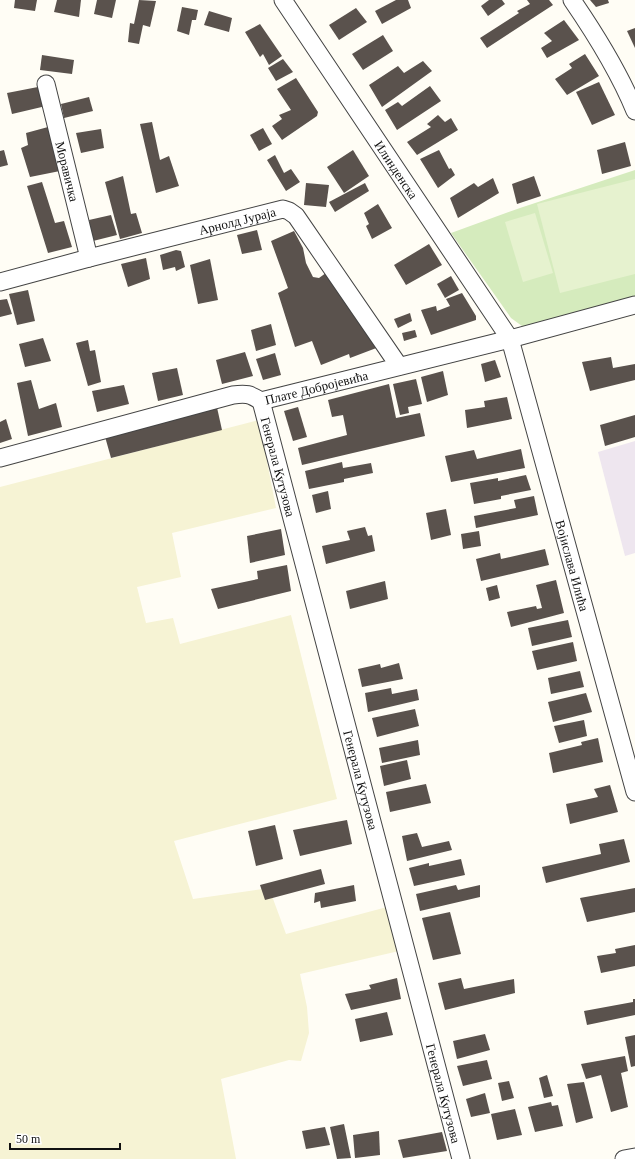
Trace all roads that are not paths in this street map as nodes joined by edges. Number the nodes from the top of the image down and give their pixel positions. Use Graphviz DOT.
graph roads {
  1 [pos="282,0"];
  2 [pos="572,0"];
  3 [pos="46,84"];
  4 [pos="635,111"];
  5 [pos="89,258"];
  6 [pos="0,282"];
  7 [pos="635,305"];
  8 [pos="510,339"];
  9 [pos="399,366"];
  10 [pos="261,401"];
  11 [pos="0,458"];
  12 [pos="635,792"];
  13 [pos="635,1157"];
  14 [pos="461,1159"];
  15 [pos="624,1159"];
  1 -- 8 [label="street, Илинденска"];
  2 -- 4 [label="street"];
  3 -- 5 [label="street, Моравичка"];
  5 -- 6 [label="street, Арнолд Јураја"];
  5 -- 9 [label="street, Арнолд Јураја"];
  7 -- 8 [label="street, Плате Добројевића"];
  8 -- 9 [label="street, Плате Добројевића"];
  8 -- 12 [label="street, Војислава Илића"];
  9 -- 10 [label="street, Плате Добројевића"];
  10 -- 11 [label="street, Плате Добројевића"];
  10 -- 14 [label="street, Генерала Кутузова"];
  13 -- 15 [label="street"];
}
